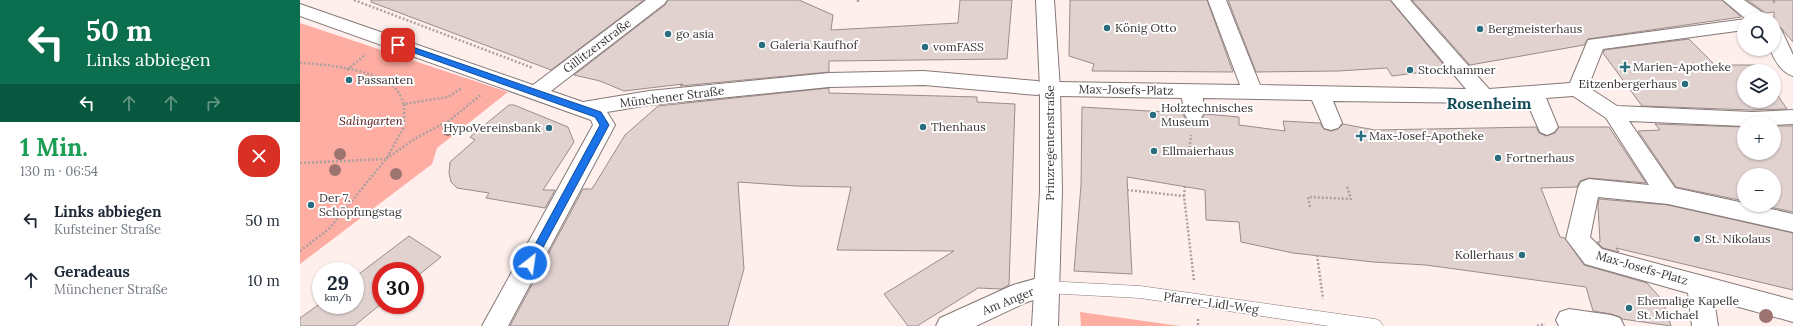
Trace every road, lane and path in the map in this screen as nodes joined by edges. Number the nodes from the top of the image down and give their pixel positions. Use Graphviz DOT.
graph roads {
  1 [pos="354,0"];
  2 [pos="658,0"];
  3 [pos="1045,0"];
  4 [pos="1217,0"];
  5 [pos="1400,0"];
  6 [pos="1732,0"];
  7 [pos="300,10"];
  8 [pos="1745,12"];
  9 [pos="1737,21"];
  10 [pos="1781,51"];
  11 [pos="300,63"];
  12 [pos="1793,69"];
  13 [pos="482,74"];
  14 [pos="556,77"];
  15 [pos="1037,88"];
  16 [pos="1059,89"];
  17 [pos="1577,89"];
  18 [pos="1192,91"];
  19 [pos="535,92"];
  20 [pos="1253,92"];
  21 [pos="1533,92"];
  22 [pos="1320,93"];
  23 [pos="1484,96"];
  24 [pos="475,99"];
  25 [pos="404,104"];
  26 [pos="583,109"];
  27 [pos="1194,113"];
  28 [pos="1793,117"];
  29 [pos="1617,121"];
  30 [pos="1330,123"];
  31 [pos="1547,127"];
  32 [pos="1191,135"];
  33 [pos="1189,152"];
  34 [pos="386,159"];
  35 [pos="300,163"];
  36 [pos="1185,186"];
  37 [pos="1347,186"];
  38 [pos="1127,190"];
  39 [pos="1668,195"];
  40 [pos="1184,196"];
  41 [pos="1310,206"];
  42 [pos="1793,223"];
  43 [pos="300,251"];
  44 [pos="1317,255"];
  45 [pos="1699,285"];
  46 [pos="1045,287"];
  47 [pos="1198,301"];
  48 [pos="1793,312"];
  49 [pos="1326,319"];
  50 [pos="1569,320"];
  51 [pos="495,326"];
  52 [pos="949,326"];
  53 [pos="1045,326"];
  54 [pos="1198,326"];
  55 [pos="1375,326"];
  56 [pos="1611,326"];
  57 [pos="1705,326"];
  1 -- 14 [label="path"];
  2 -- 14 [label="street, Gillitzerstraße"];
  3 -- 46 [label="street, Prinzregentenstraße"];
  4 -- 20 [label="street"];
  5 -- 23 [label="street"];
  6 -- 8 [label="street"];
  7 -- 13 [label="street, Münchener Straße"];
  9 -- 17 [label="street"];
  10 -- 12 [label="street"];
  11 -- 25 [label="path"];
  13 -- 19 [label="street, Münchener Straße"];
  13 -- 25 [label="path"];
  14 -- 19 [label="street, Gillitzerstraße"];
  15 -- 26 [label="street, Münchener Straße"];
  16 -- 18 [label="street, Max-Josefs-Platz"];
  17 -- 21 [label="street, Max-Josefs-Platz"];
  17 -- 29 [label="street"];
  18 -- 20 [label="street, Max-Josefs-Platz"];
  18 -- 27 [label="street"];
  19 -- 26 [label="street, Münchener Straße"];
  20 -- 22 [label="street, Max-Josefs-Platz"];
  21 -- 23 [label="street, Max-Josefs-Platz"];
  21 -- 31 [label="street"];
  22 -- 23 [label="street, Max-Josefs-Platz"];
  22 -- 30 [label="street"];
  24 -- 34 [label="path"];
  25 -- 34 [label="path"];
  26 -- 51 [label="street"];
  28 -- 29 [label="street"];
  29 -- 39 [label="street"];
  32 -- 33 [label="path"];
  34 -- 35 [label="path"];
  34 -- 43 [label="path"];
  36 -- 40 [label="path"];
  37 -- 41 [label="path"];
  38 -- 40 [label="path"];
  39 -- 42 [label="street"];
  39 -- 45 [label="street, Max-Josefs-Platz"];
  40 -- 47 [label="path"];
  44 -- 49 [label="path"];
  45 -- 48 [label="street"];
  45 -- 57 [label="street"];
  46 -- 47 [label="lane, Pfarrer-Lidl-Weg"];
  46 -- 52 [label="street, Am Anger"];
  46 -- 53 [label="street, Prinzregentenstraße"];
  47 -- 49 [label="lane, Pfarrer-Lidl-Weg"];
  47 -- 54 [label="path"];
  49 -- 55 [label="lane, Pfarrer-Lidl-Weg"];
  50 -- 56 [label="street"];
}
